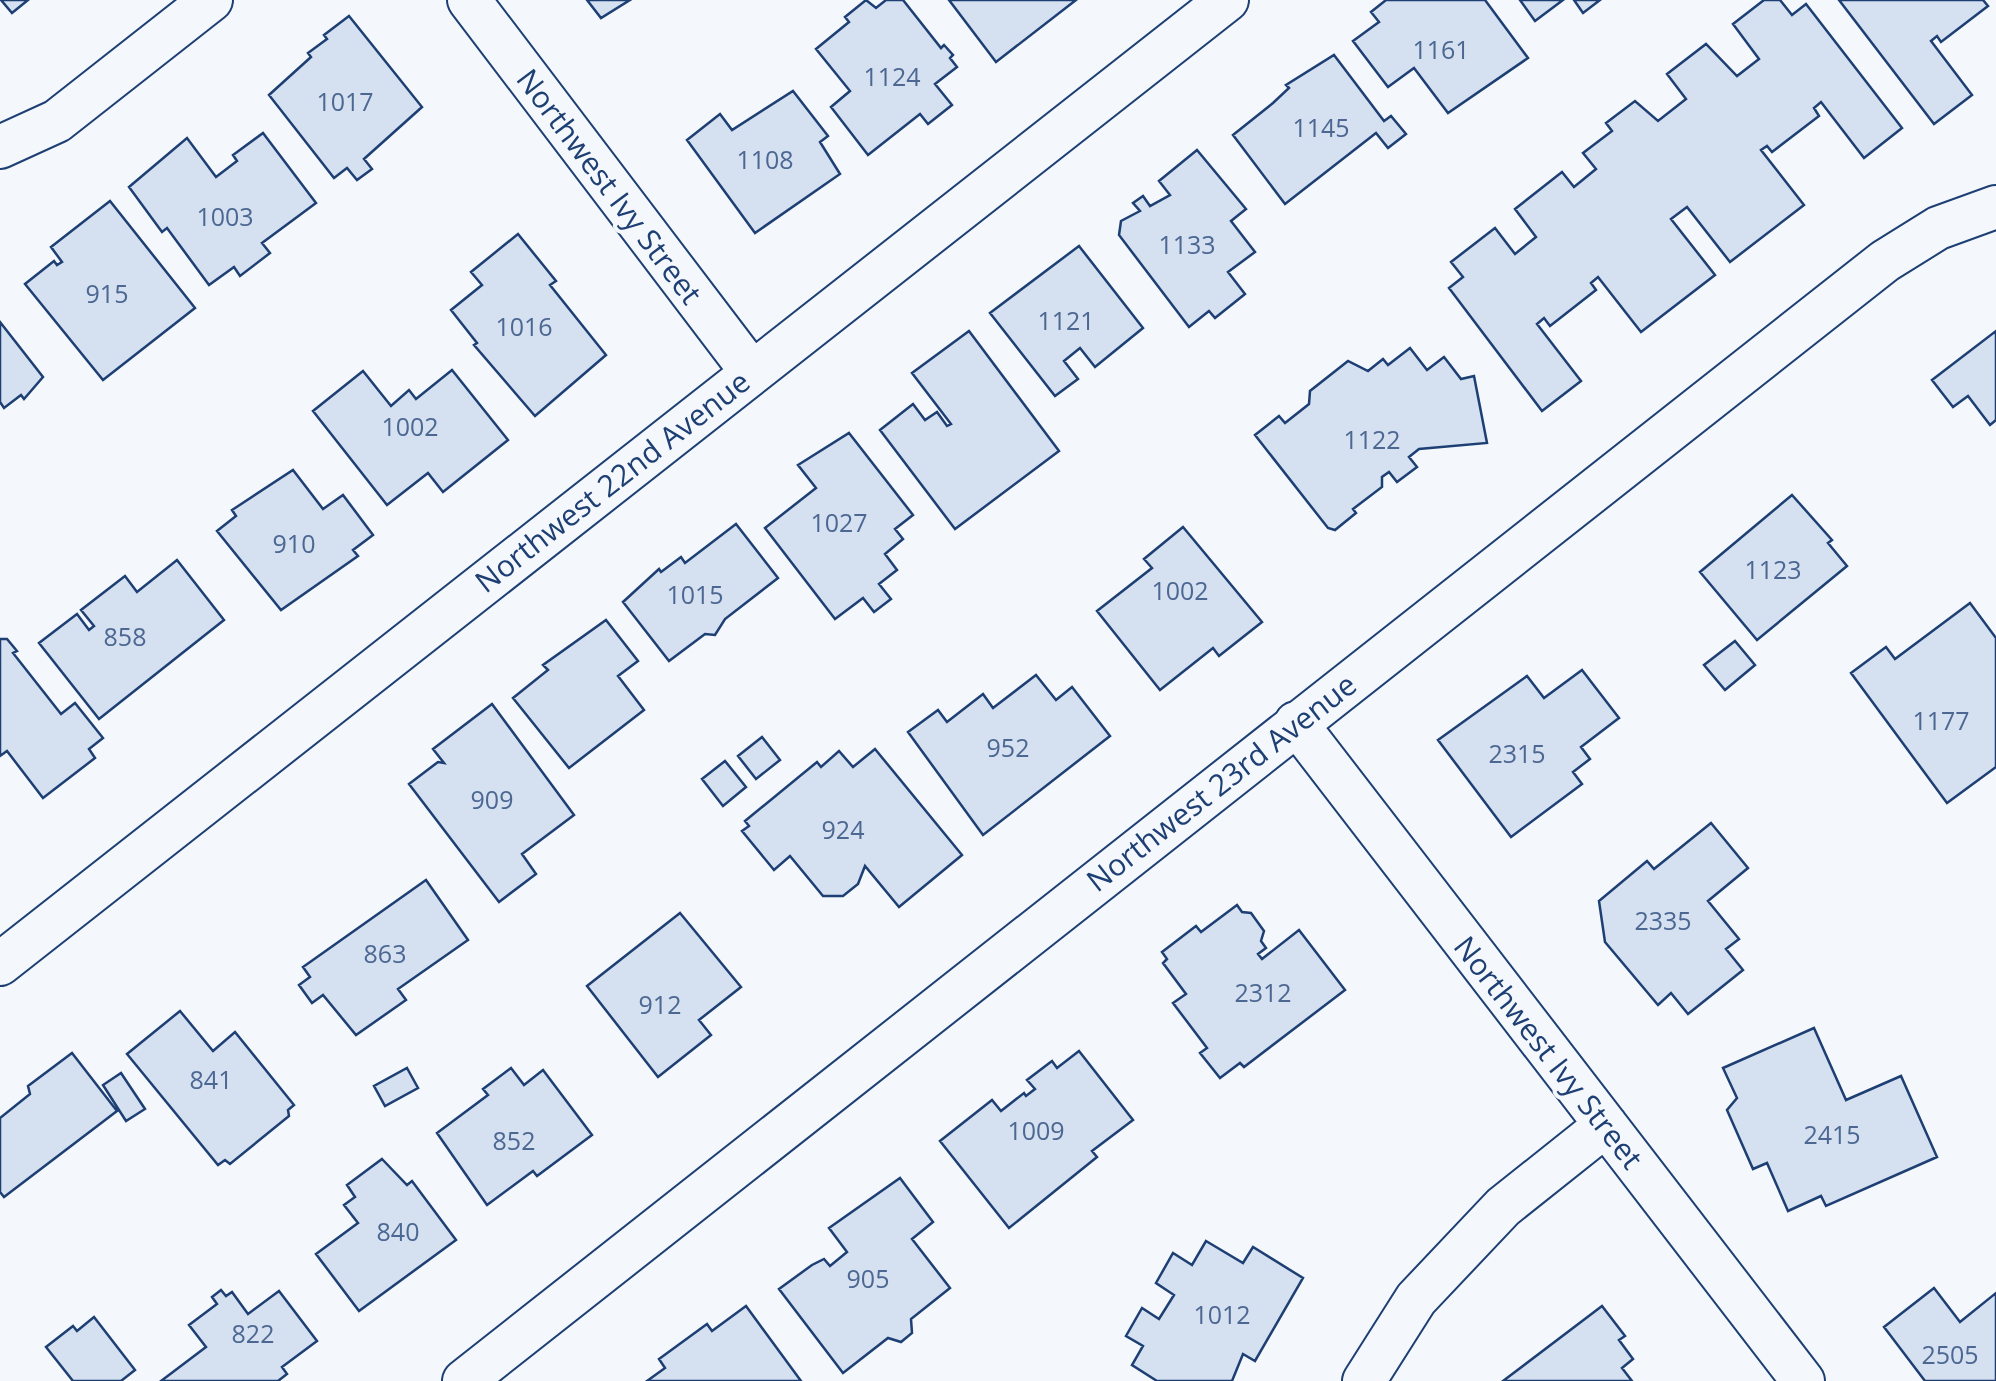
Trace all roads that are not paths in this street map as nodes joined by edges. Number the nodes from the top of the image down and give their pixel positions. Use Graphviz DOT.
graph roads {
  1 [pos="211,0"];
  2 [pos="469,0"];
  3 [pos="1227,0"];
  4 [pos="0,147"];
  5 [pos="1994,207"];
  6 [pos="751,371"];
  7 [pos="1296,723"];
  8 [pos="0,964"];
  9 [pos="1606,1125"];
  10 [pos="464,1381"];
  11 [pos="1364,1381"];
  12 [pos="1803,1381"];
  1 -- 4 [label="street"];
  2 -- 6 [label="street, Northwest Ivy Street"];
  3 -- 6 [label="street, Northwest 22nd Avenue"];
  5 -- 7 [label="street, Northwest 23rd Avenue"];
  6 -- 8 [label="street, Northwest 22nd Avenue"];
  7 -- 9 [label="street, Northwest Ivy Street"];
  7 -- 10 [label="street, Northwest 23rd Avenue"];
  9 -- 11 [label="street"];
  9 -- 12 [label="street, Northwest Ivy Street"];
}
